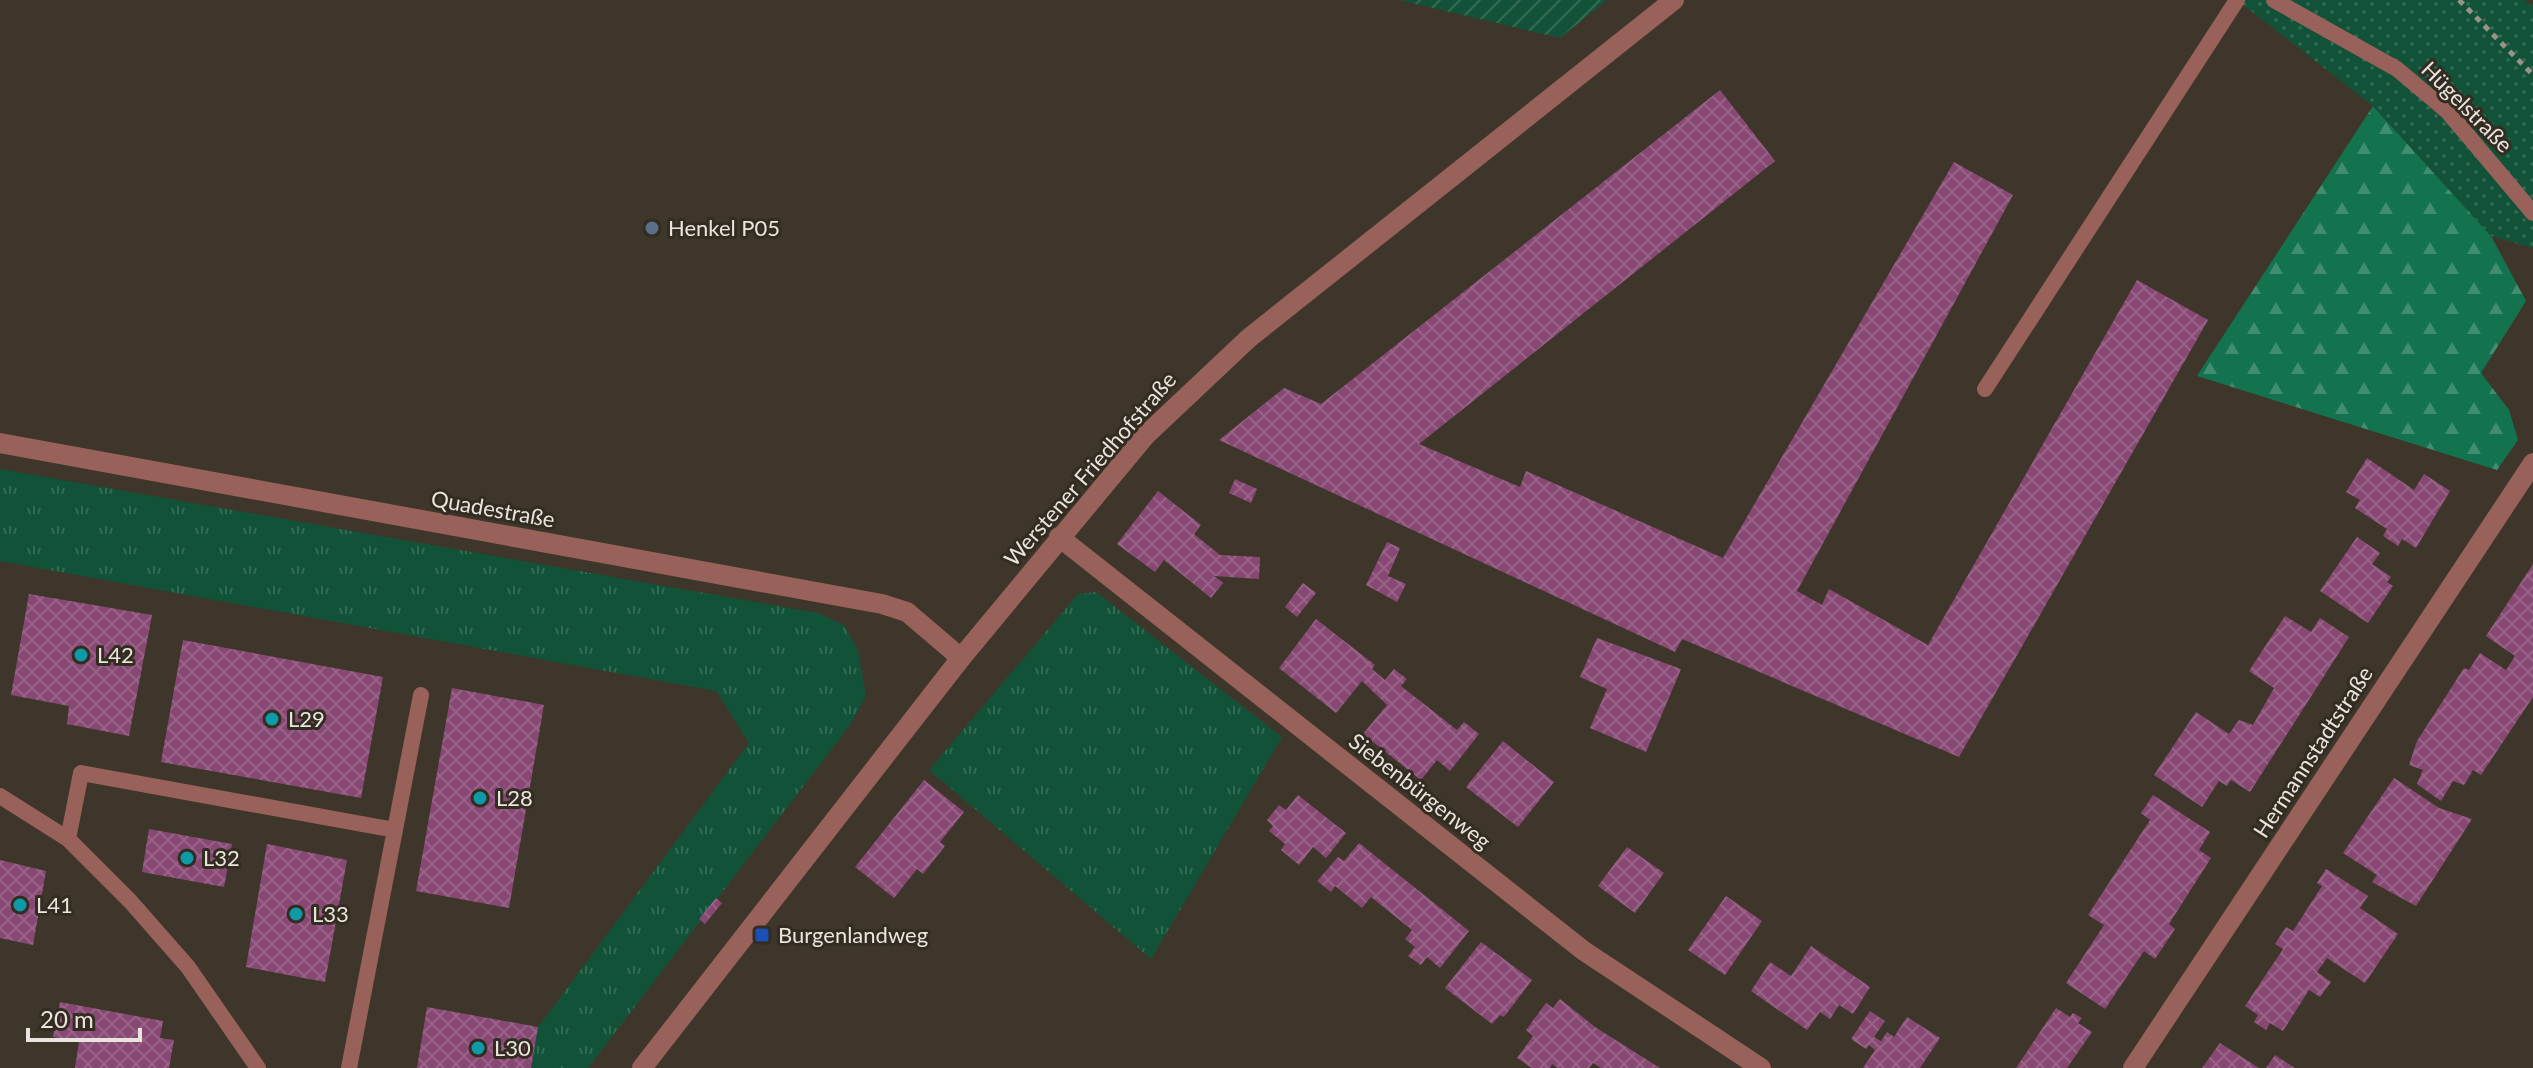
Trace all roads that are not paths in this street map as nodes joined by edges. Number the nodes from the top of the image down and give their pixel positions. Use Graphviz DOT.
graph roads {
  1 [pos="1674,0"];
  2 [pos="2237,0"];
  3 [pos="2274,0"];
  4 [pos="2533,213"];
  5 [pos="1985,389"];
  6 [pos="0,443"];
  7 [pos="2533,463"];
  8 [pos="1059,537"];
  9 [pos="961,658"];
  10 [pos="421,695"];
  11 [pos="0,796"];
  12 [pos="395,830"];
  13 [pos="68,839"];
  14 [pos="258,1068"];
  15 [pos="349,1068"];
  16 [pos="642,1068"];
  17 [pos="1761,1068"];
  18 [pos="2133,1068"];
  1 -- 8 [label="street, Werstener Friedhofstraße"];
  2 -- 5 [label="lane"];
  3 -- 4 [label="lane, Hügelstraße"];
  6 -- 9 [label="street, Quadestraße"];
  7 -- 18 [label="street, Hermannstadtstraße"];
  8 -- 9 [label="street, Werstener Friedhofstraße"];
  8 -- 17 [label="street, Siebenbürgenweg"];
  9 -- 16 [label="street, Werstener Friedhofstraße"];
  10 -- 12 [label="lane"];
  11 -- 13 [label="lane"];
  12 -- 13 [label="lane"];
  12 -- 15 [label="lane"];
  13 -- 14 [label="lane"];
}
